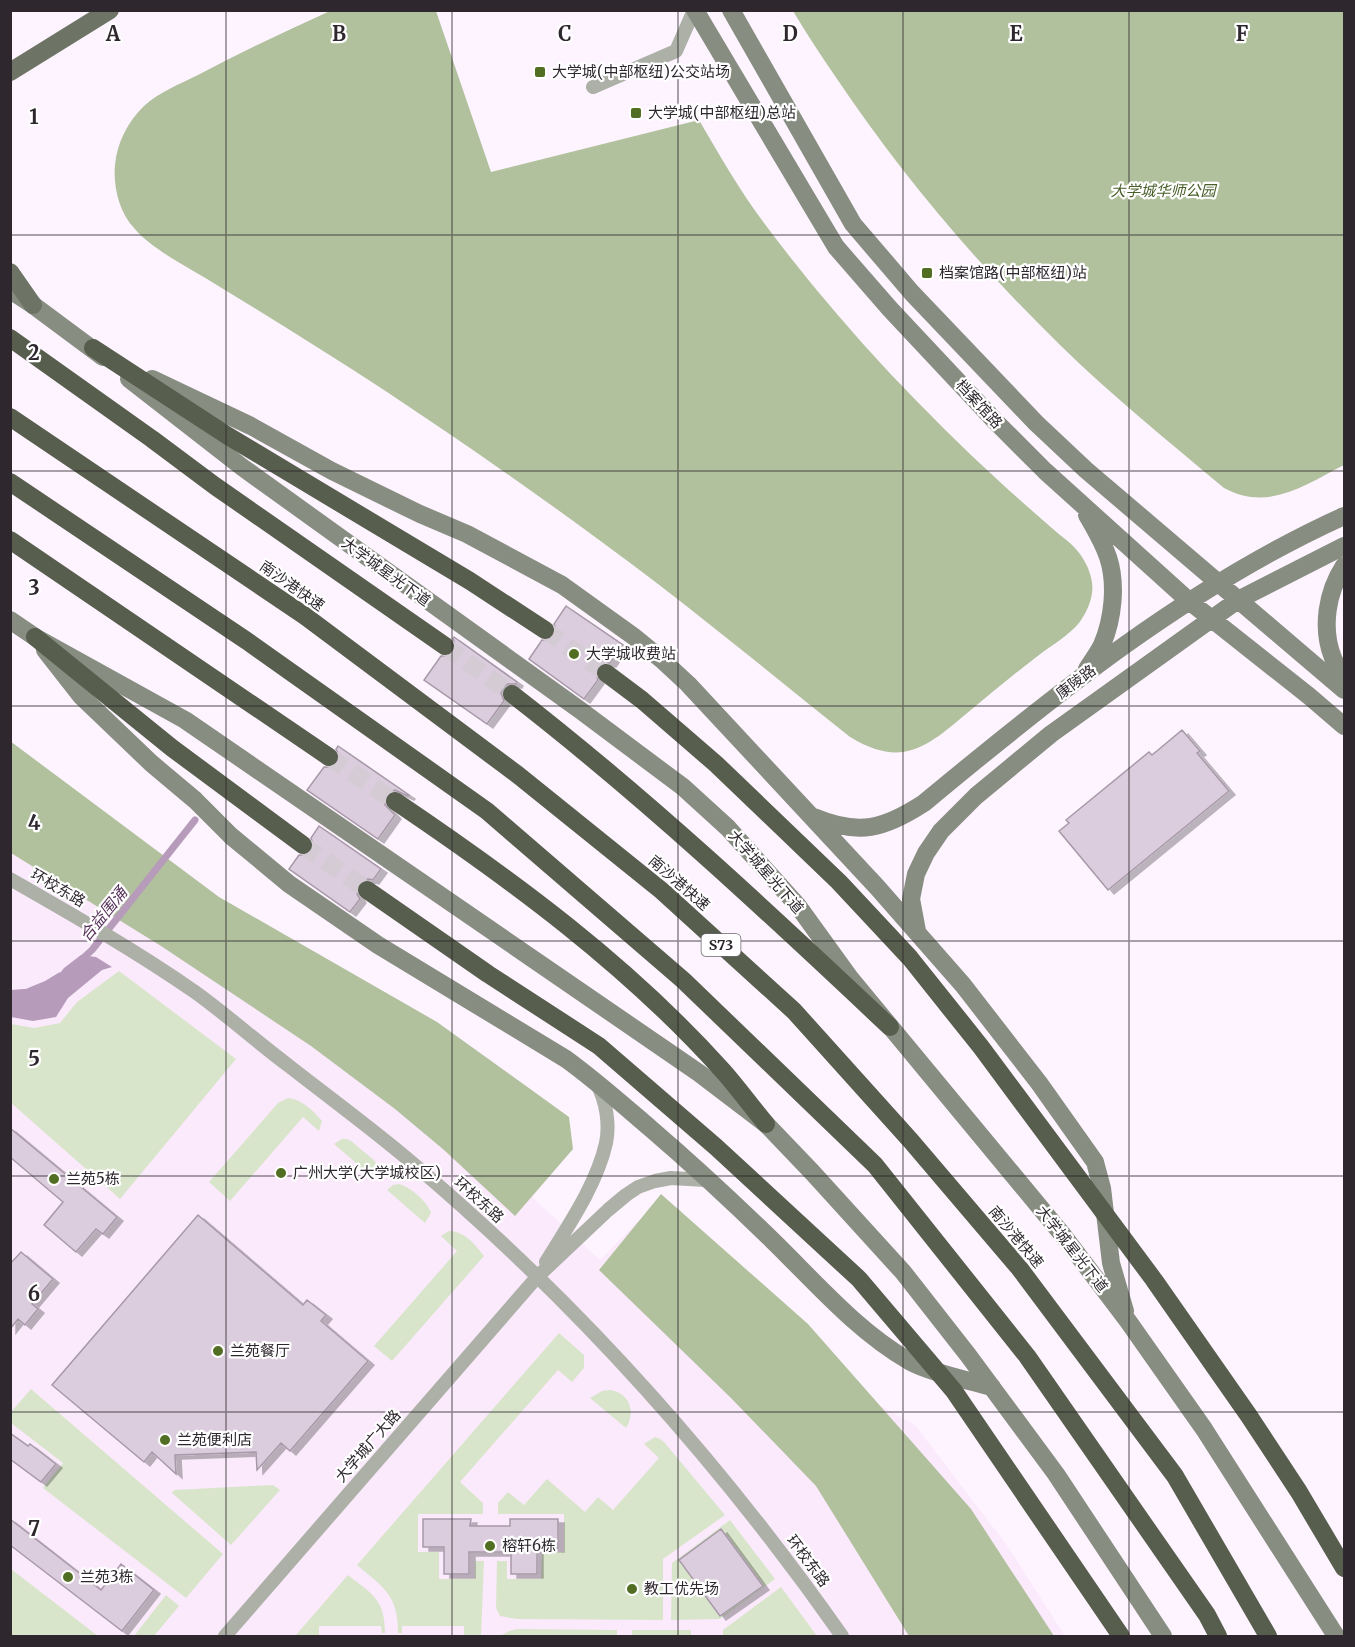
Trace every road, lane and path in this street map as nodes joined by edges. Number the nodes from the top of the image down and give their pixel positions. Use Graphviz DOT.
graph roads {
  1 [pos="110,10"];
  2 [pos="694,10"];
  3 [pos="731,10"];
  4 [pos="10,72"];
  5 [pos="593,87"];
  6 [pos="10,273"];
  7 [pos="10,290"];
  8 [pos="33,305"];
  9 [pos="10,338"];
  10 [pos="93,348"];
  11 [pos="10,417"];
  12 [pos="10,482"];
  13 [pos="1080,503"];
  14 [pos="1344,516"];
  15 [pos="10,540"];
  16 [pos="1344,546"];
  17 [pos="1344,566"];
  18 [pos="1218,583"];
  19 [pos="1238,600"];
  20 [pos="1190,601"];
  21 [pos="1212,619"];
  22 [pos="10,620"];
  23 [pos="544,630"];
  24 [pos="35,637"];
  25 [pos="445,646"];
  26 [pos="606,673"];
  27 [pos="1084,675"];
  28 [pos="1344,679"];
  29 [pos="1344,690"];
  30 [pos="512,694"];
  31 [pos="1344,726"];
  32 [pos="329,757"];
  33 [pos="395,801"];
  34 [pos="810,815"];
  35 [pos="303,845"];
  36 [pos="10,879"];
  37 [pos="367,890"];
  38 [pos="917,932"];
  39 [pos="891,1026"];
  40 [pos="593,1078"];
  41 [pos="766,1124"];
  42 [pos="715,1185"];
  43 [pos="537,1277"];
  44 [pos="1128,1321"];
  45 [pos="992,1387"];
  46 [pos="1344,1568"];
  47 [pos="225,1636"];
  48 [pos="842,1636"];
  49 [pos="1121,1636"];
  50 [pos="1163,1636"];
  51 [pos="1218,1636"];
  52 [pos="1268,1636"];
  53 [pos="1336,1636"];
  1 -- 4 [label="main road"];
  2 -- 5 [label="lane"];
  2 -- 13 [label="main road, 档案馆路"];
  3 -- 18 [label="main road, 档案馆路"];
  6 -- 8 [label="main road"];
  7 -- 8 [label="main road, 大学城星光下道"];
  8 -- 10 [label="main road, 大学城星光下道"];
  9 -- 25 [label="highway"];
  10 -- 23 [label="highway"];
  10 -- 34 [label="main road"];
  10 -- 39 [label="main road, 大学城星光下道"];
  11 -- 52 [label="highway, 南沙港快速 / S73"];
  12 -- 51 [label="highway"];
  13 -- 20 [label="main road, 档案馆路"];
  13 -- 27 [label="main road"];
  14 -- 18 [label="main road, 康陵路"];
  15 -- 32 [label="highway"];
  16 -- 19 [label="main road, 康陵路"];
  17 -- 28 [label="main road"];
  18 -- 19 [label="main road, 档案馆路"];
  18 -- 20 [label="main road, 康陵路"];
  19 -- 21 [label="main road, 康陵路"];
  19 -- 29 [label="main road, 档案馆路"];
  20 -- 21 [label="main road, 档案馆路"];
  20 -- 27 [label="main road, 康陵路"];
  21 -- 31 [label="main road, 档案馆路"];
  21 -- 38 [label="main road, 康陵路"];
  22 -- 24 [label="main road"];
  24 -- 35 [label="highway"];
  24 -- 40 [label="main road"];
  24 -- 41 [label="main road"];
  26 -- 46 [label="highway"];
  27 -- 34 [label="main road, 康陵路"];
  30 -- 39 [label="highway"];
  33 -- 41 [label="highway"];
  34 -- 38 [label="main road"];
  36 -- 43 [label="lane, 环校东路"];
  37 -- 49 [label="highway"];
  38 -- 44 [label="main road"];
  39 -- 44 [label="main road, 大学城星光下道"];
  40 -- 42 [label="main road"];
  40 -- 43 [label="lane, 大学城广大路"];
  41 -- 45 [label="main road"];
  42 -- 43 [label="lane, 大学城广大路"];
  42 -- 45 [label="main road"];
  43 -- 47 [label="lane, 大学城广大路"];
  43 -- 48 [label="lane, 环校东路"];
  44 -- 53 [label="main road, 大学城星光下道"];
  45 -- 50 [label="main road"];
}
